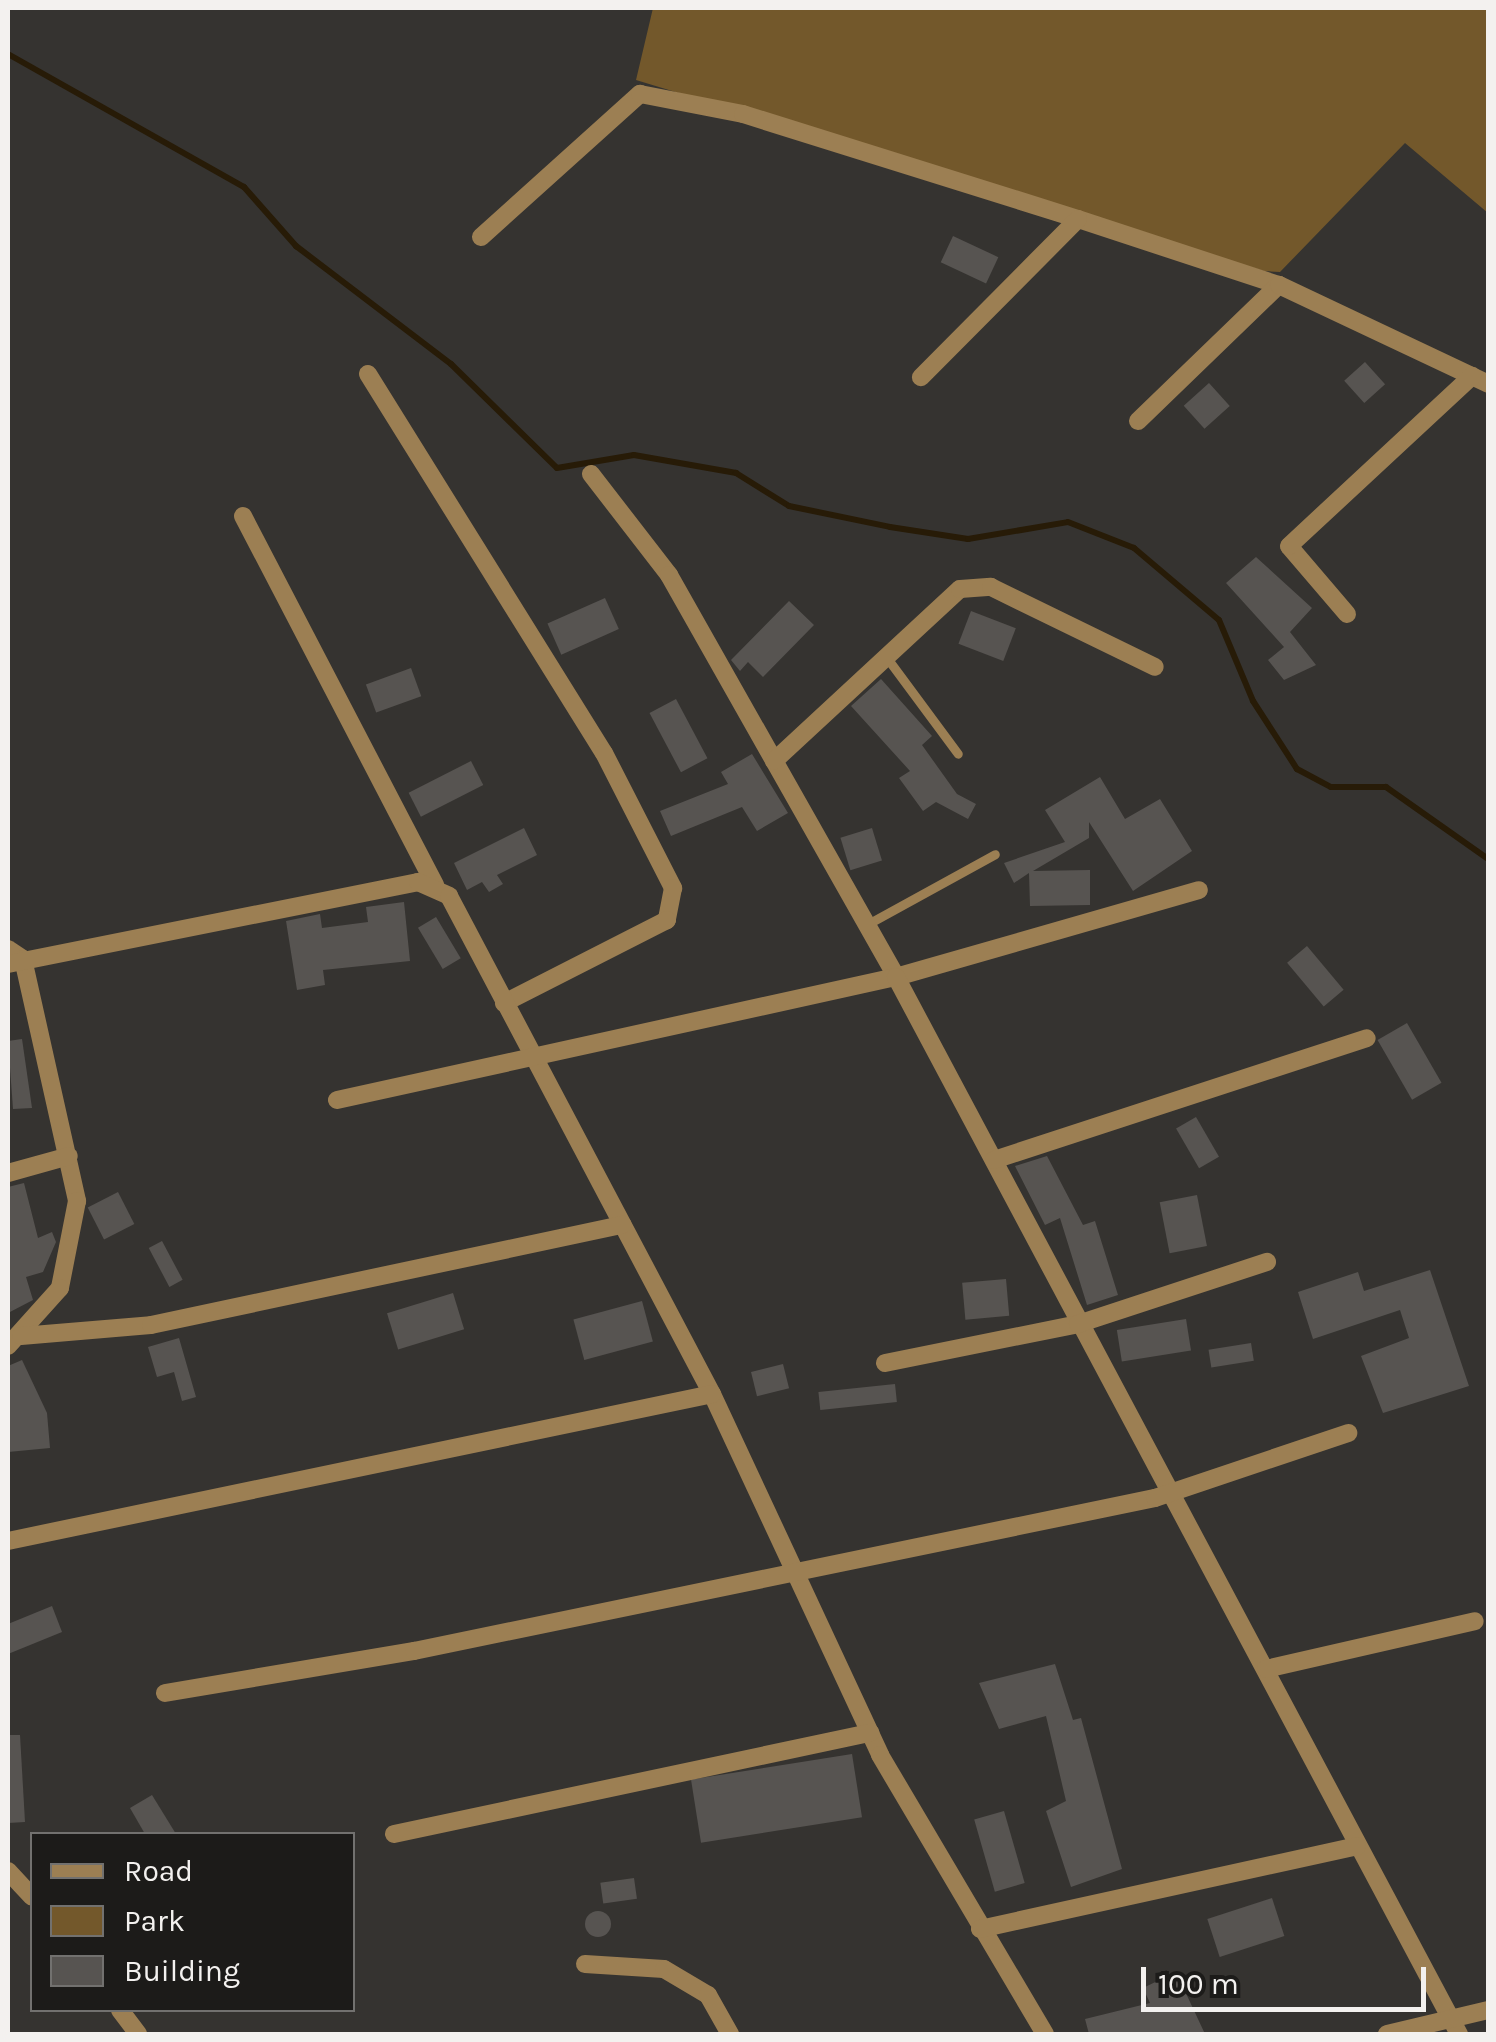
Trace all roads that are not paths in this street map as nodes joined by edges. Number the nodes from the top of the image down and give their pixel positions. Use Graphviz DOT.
graph roads {
  1 [pos="1078,219"];
  2 [pos="481,236"];
  3 [pos="1279,285"];
  4 [pos="368,374"];
  5 [pos="922,377"];
  6 [pos="1480,380"];
  7 [pos="1138,421"];
  8 [pos="591,474"];
  9 [pos="244,516"];
  10 [pos="1347,614"];
  11 [pos="886,656"];
  12 [pos="1155,667"];
  13 [pos="958,754"];
  14 [pos="774,760"];
  15 [pos="995,854"];
  16 [pos="435,885"];
  17 [pos="1199,890"];
  18 [pos="866,924"];
  19 [pos="13,957"];
  20 [pos="896,977"];
  21 [pos="504,1003"];
  22 [pos="1367,1038"];
  23 [pos="531,1054"];
  24 [pos="336,1100"];
  25 [pos="69,1156"];
  26 [pos="994,1160"];
  27 [pos="8,1172"];
  28 [pos="624,1225"];
  29 [pos="1268,1262"];
  30 [pos="1078,1324"];
  31 [pos="14,1341"];
  32 [pos="886,1363"];
  33 [pos="712,1394"];
  34 [pos="1348,1433"];
  35 [pos="1171,1492"];
  36 [pos="8,1541"];
  37 [pos="792,1567"];
  38 [pos="1475,1621"];
  39 [pos="1266,1669"];
  40 [pos="166,1693"];
  41 [pos="870,1733"];
  42 [pos="394,1834"];
  43 [pos="1357,1846"];
  44 [pos="9,1878"];
  45 [pos="30,1895"];
  46 [pos="980,1929"];
  47 [pos="585,1964"];
  48 [pos="1488,2010"];
  49 [pos="122,2012"];
  50 [pos="1456,2028"];
  51 [pos="138,2034"];
  52 [pos="730,2034"];
  53 [pos="1045,2034"];
  54 [pos="1387,2034"];
  1 -- 2 [label="street"];
  1 -- 3 [label="street"];
  1 -- 5 [label="street"];
  3 -- 6 [label="street"];
  3 -- 7 [label="street"];
  4 -- 21 [label="street"];
  6 -- 10 [label="street"];
  8 -- 14 [label="street"];
  9 -- 16 [label="street"];
  11 -- 12 [label="street"];
  11 -- 13 [label="lane"];
  11 -- 14 [label="street"];
  14 -- 18 [label="street"];
  15 -- 18 [label="lane"];
  16 -- 19 [label="street"];
  16 -- 21 [label="street"];
  17 -- 20 [label="street"];
  18 -- 20 [label="street"];
  19 -- 25 [label="street"];
  20 -- 23 [label="street"];
  20 -- 26 [label="street"];
  21 -- 23 [label="street"];
  22 -- 26 [label="street"];
  23 -- 24 [label="street"];
  23 -- 28 [label="street"];
  25 -- 27 [label="street"];
  25 -- 31 [label="street"];
  26 -- 30 [label="street"];
  28 -- 31 [label="street"];
  28 -- 33 [label="street"];
  29 -- 30 [label="street"];
  30 -- 32 [label="street"];
  30 -- 35 [label="street"];
  33 -- 36 [label="street"];
  33 -- 37 [label="street"];
  34 -- 35 [label="street"];
  35 -- 37 [label="street"];
  35 -- 39 [label="street"];
  37 -- 40 [label="street"];
  37 -- 41 [label="street"];
  38 -- 39 [label="street"];
  39 -- 43 [label="street"];
  41 -- 42 [label="street"];
  41 -- 46 [label="street"];
  43 -- 46 [label="street"];
  43 -- 50 [label="street"];
  44 -- 45 [label="street"];
  46 -- 53 [label="street"];
  47 -- 52 [label="street"];
  48 -- 50 [label="street"];
  49 -- 51 [label="street"];
  50 -- 54 [label="street"];
}
